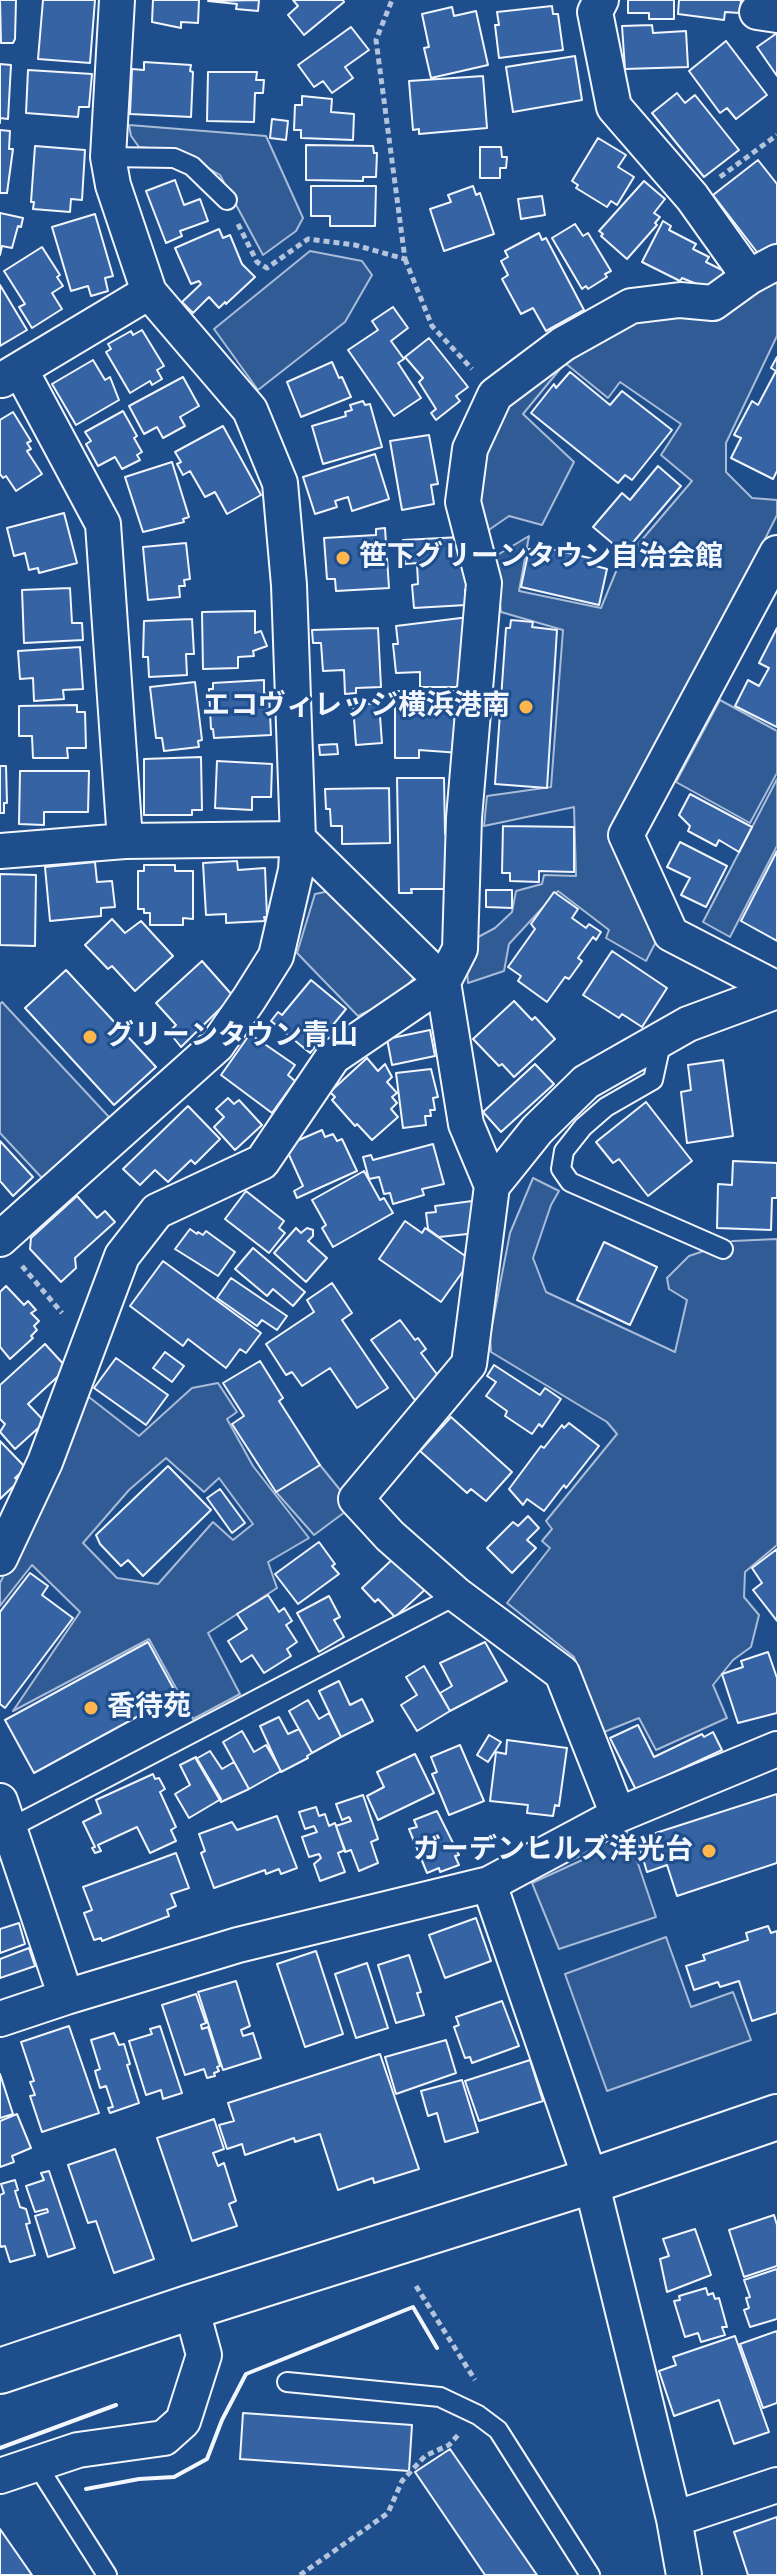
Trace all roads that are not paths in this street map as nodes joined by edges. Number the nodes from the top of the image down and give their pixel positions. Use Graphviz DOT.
graph roads {
  1 [pos="117,0"];
  2 [pos="601,0"];
  3 [pos="108,157"];
  4 [pos="227,200"];
  5 [pos="763,270"];
  6 [pos="149,292"];
  7 [pos="10,376"];
  8 [pos="777,553"];
  9 [pos="298,839"];
  10 [pos="125,841"];
  11 [pos="0,851"];
  12 [pos="443,982"];
  13 [pos="777,990"];
  14 [pos="662,1039"];
  15 [pos="492,1186"];
  16 [pos="723,1249"];
  17 [pos="10,1251"];
  18 [pos="0,1558"];
  19 [pos="457,1595"];
  20 [pos="777,1749"];
  21 [pos="5,1815"];
  22 [pos="618,1815"];
  23 [pos="489,1884"];
  24 [pos="66,1997"];
  25 [pos="0,2019"];
  26 [pos="777,2117"];
  27 [pos="591,2181"];
  28 [pos="191,2307"];
  29 [pos="0,2371"];
  30 [pos="287,2382"];
  31 [pos="37,2465"];
  32 [pos="0,2476"];
  33 [pos="777,2485"];
  34 [pos="674,2519"];
  35 [pos="107,2575"];
  36 [pos="590,2575"];
  37 [pos="684,2575"];
  1 -- 3 [label="street"];
  2 -- 5 [label="street"];
  3 -- 4 [label="lane"];
  3 -- 6 [label="street"];
  5 -- 12 [label="street"];
  6 -- 7 [label="street"];
  6 -- 9 [label="street"];
  7 -- 10 [label="street"];
  8 -- 13 [label="street"];
  9 -- 10 [label="street"];
  9 -- 12 [label="street"];
  9 -- 17 [label="street"];
  10 -- 11 [label="street"];
  12 -- 15 [label="street"];
  12 -- 18 [label="street"];
  13 -- 14 [label="street"];
  14 -- 15 [label="street"];
  14 -- 16 [label="lane"];
  15 -- 19 [label="street"];
  19 -- 21 [label="lane"];
  19 -- 22 [label="street"];
  20 -- 22 [label="street"];
  21 -- 24 [label="street"];
  22 -- 23 [label="street"];
  23 -- 24 [label="street"];
  23 -- 27 [label="street"];
  24 -- 25 [label="street"];
  26 -- 27 [label="street"];
  27 -- 28 [label="street"];
  27 -- 34 [label="street"];
  28 -- 29 [label="street"];
  28 -- 31 [label="street"];
  30 -- 36 [label="lane"];
  31 -- 32 [label="street"];
  31 -- 35 [label="lane"];
  33 -- 34 [label="street"];
  34 -- 37 [label="street"];
}
